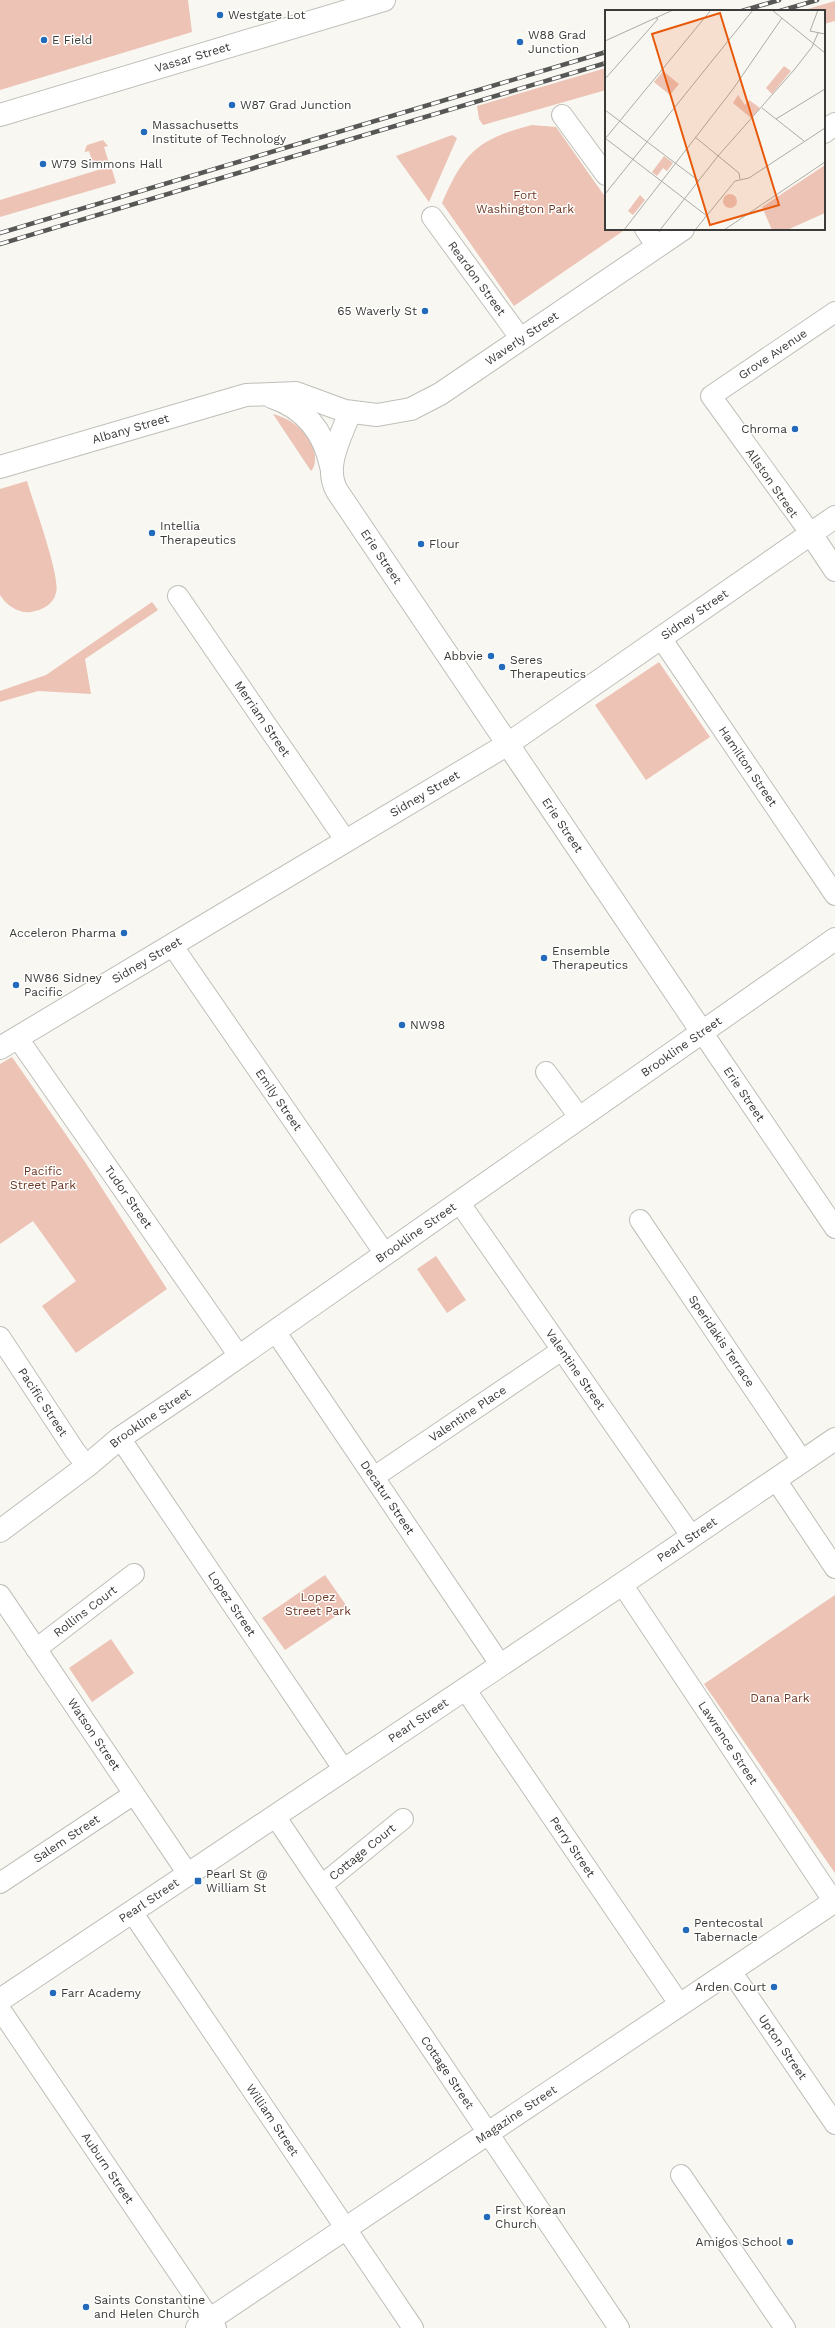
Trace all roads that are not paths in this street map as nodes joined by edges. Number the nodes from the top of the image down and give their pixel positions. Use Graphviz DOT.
graph roads {
  1 [pos="384,0"];
  2 [pos="0,115"];
  3 [pos="562,115"];
  4 [pos="835,124"];
  5 [pos="825,131"];
  6 [pos="605,174"];
  7 [pos="432,217"];
  8 [pos="646,230"];
  9 [pos="682,230"];
  10 [pos="657,247"];
  11 [pos="835,312"];
  12 [pos="522,339"];
  13 [pos="262,393"];
  14 [pos="711,396"];
  15 [pos="350,412"];
  16 [pos="331,466"];
  17 [pos="0,467"];
  18 [pos="835,517"];
  19 [pos="810,534"];
  20 [pos="835,570"];
  21 [pos="178,596"];
  22 [pos="660,638"];
  23 [pos="508,744"];
  24 [pos="346,841"];
  25 [pos="835,895"];
  26 [pos="835,939"];
  27 [pos="172,945"];
  28 [pos="702,1032"];
  29 [pos="9,1043"];
  30 [pos="546,1072"];
  31 [pos="580,1118"];
  32 [pos="459,1202"];
  33 [pos="640,1220"];
  34 [pos="835,1228"];
  35 [pos="385,1254"];
  36 [pos="275,1331"];
  37 [pos="0,1337"];
  38 [pos="562,1350"];
  39 [pos="239,1356"];
  40 [pos="120,1438"];
  41 [pos="835,1439"];
  42 [pos="803,1462"];
  43 [pos="87,1466"];
  44 [pos="374,1477"];
  45 [pos="776,1480"];
  46 [pos="0,1531"];
  47 [pos="692,1537"];
  48 [pos="835,1568"];
  49 [pos="134,1574"];
  50 [pos="622,1584"];
  51 [pos="0,1594"];
  52 [pos="36,1649"];
  53 [pos="500,1664"];
  54 [pos="465,1689"];
  55 [pos="344,1770"];
  56 [pos="134,1794"];
  57 [pos="276,1816"];
  58 [pos="403,1818"];
  59 [pos="188,1874"];
  60 [pos="0,1883"];
  61 [pos="322,1885"];
  62 [pos="834,1902"];
  63 [pos="132,1912"];
  64 [pos="731,1971"];
  65 [pos="0,2000"];
  66 [pos="680,2005"];
  67 [pos="0,2009"];
  68 [pos="835,2124"];
  69 [pos="488,2133"];
  70 [pos="682,2175"];
  71 [pos="346,2228"];
  72 [pos="208,2325"];
  73 [pos="414,2328"];
  74 [pos="619,2328"];
  75 [pos="785,2328"];
  1 -- 2 [label="main road, Vassar Street"];
  3 -- 6 [label="street"];
  4 -- 5 [label="main road"];
  7 -- 12 [label="street, Reardon Street"];
  8 -- 10 [label="street"];
  9 -- 10 [label="main road, Waverly Street"];
  10 -- 12 [label="main road, Waverly Street"];
  11 -- 14 [label="street, Grove Avenue"];
  12 -- 15 [label="main road, Waverly Street"];
  13 -- 15 [label="main road, Albany Street"];
  13 -- 16 [label="main road"];
  13 -- 17 [label="main road, Albany Street"];
  14 -- 19 [label="street, Allston Street"];
  15 -- 16 [label="main road, Erie Street"];
  16 -- 23 [label="main road, Erie Street"];
  18 -- 19 [label="main road, Sidney Street"];
  19 -- 20 [label="main road, Allston Street"];
  19 -- 22 [label="main road, Sidney Street"];
  21 -- 24 [label="street, Merriam Street"];
  22 -- 23 [label="main road, Sidney Street"];
  22 -- 25 [label="street, Hamilton Street"];
  23 -- 24 [label="main road, Sidney Street"];
  23 -- 28 [label="main road, Erie Street"];
  24 -- 27 [label="main road, Sidney Street"];
  26 -- 28 [label="main road, Brookline Street"];
  27 -- 29 [label="main road, Sidney Street"];
  27 -- 35 [label="street, Emily Street"];
  28 -- 31 [label="main road, Brookline Street"];
  28 -- 34 [label="street, Erie Street"];
  29 -- 39 [label="street, Tudor Street"];
  30 -- 31 [label="street"];
  31 -- 32 [label="main road, Brookline Street"];
  32 -- 35 [label="main road, Brookline Street"];
  32 -- 38 [label="street, Valentine Street"];
  33 -- 42 [label="street, Speridakis Terrace"];
  35 -- 36 [label="main road, Brookline Street"];
  36 -- 39 [label="main road, Brookline Street"];
  36 -- 44 [label="street, Decatur Street"];
  37 -- 43 [label="street, Pacific Street"];
  38 -- 44 [label="street, Valentine Place"];
  38 -- 47 [label="street, Valentine Street"];
  39 -- 40 [label="main road, Brookline Street"];
  40 -- 43 [label="main road, Brookline Street"];
  40 -- 55 [label="street, Lopez Street"];
  41 -- 42 [label="main road, Pearl Street"];
  42 -- 45 [label="main road, Pearl Street"];
  43 -- 46 [label="main road, Brookline Street"];
  44 -- 53 [label="street, Decatur Street"];
  45 -- 47 [label="main road, Pearl Street"];
  45 -- 48 [label="street"];
  47 -- 50 [label="main road, Pearl Street"];
  49 -- 52 [label="street, Rollins Court"];
  50 -- 53 [label="main road, Pearl Street"];
  50 -- 62 [label="street, Lawrence Street"];
  51 -- 52 [label="street, Watson Street"];
  52 -- 56 [label="street, Watson Street"];
  53 -- 54 [label="main road, Pearl Street"];
  54 -- 55 [label="main road, Pearl Street"];
  54 -- 66 [label="street, Perry Street"];
  55 -- 57 [label="main road, Pearl Street"];
  56 -- 59 [label="street, Watson Street"];
  56 -- 60 [label="street, Salem Street"];
  57 -- 59 [label="main road, Pearl Street"];
  57 -- 61 [label="street, Cottage Street"];
  58 -- 61 [label="street, Cottage Court"];
  59 -- 63 [label="main road, Pearl Street"];
  61 -- 69 [label="street, Cottage Street"];
  62 -- 64 [label="main road, Magazine Street"];
  63 -- 65 [label="main road, Pearl Street"];
  63 -- 71 [label="street, William Street"];
  64 -- 66 [label="main road, Magazine Street"];
  64 -- 68 [label="street, Upton Street"];
  66 -- 69 [label="main road, Magazine Street"];
  67 -- 72 [label="street, Auburn Street"];
  69 -- 71 [label="main road, Magazine Street"];
  69 -- 74 [label="street, Cottage Street"];
  70 -- 75 [label="street"];
  71 -- 72 [label="main road, Magazine Street"];
  71 -- 73 [label="street, William Street"];
}
